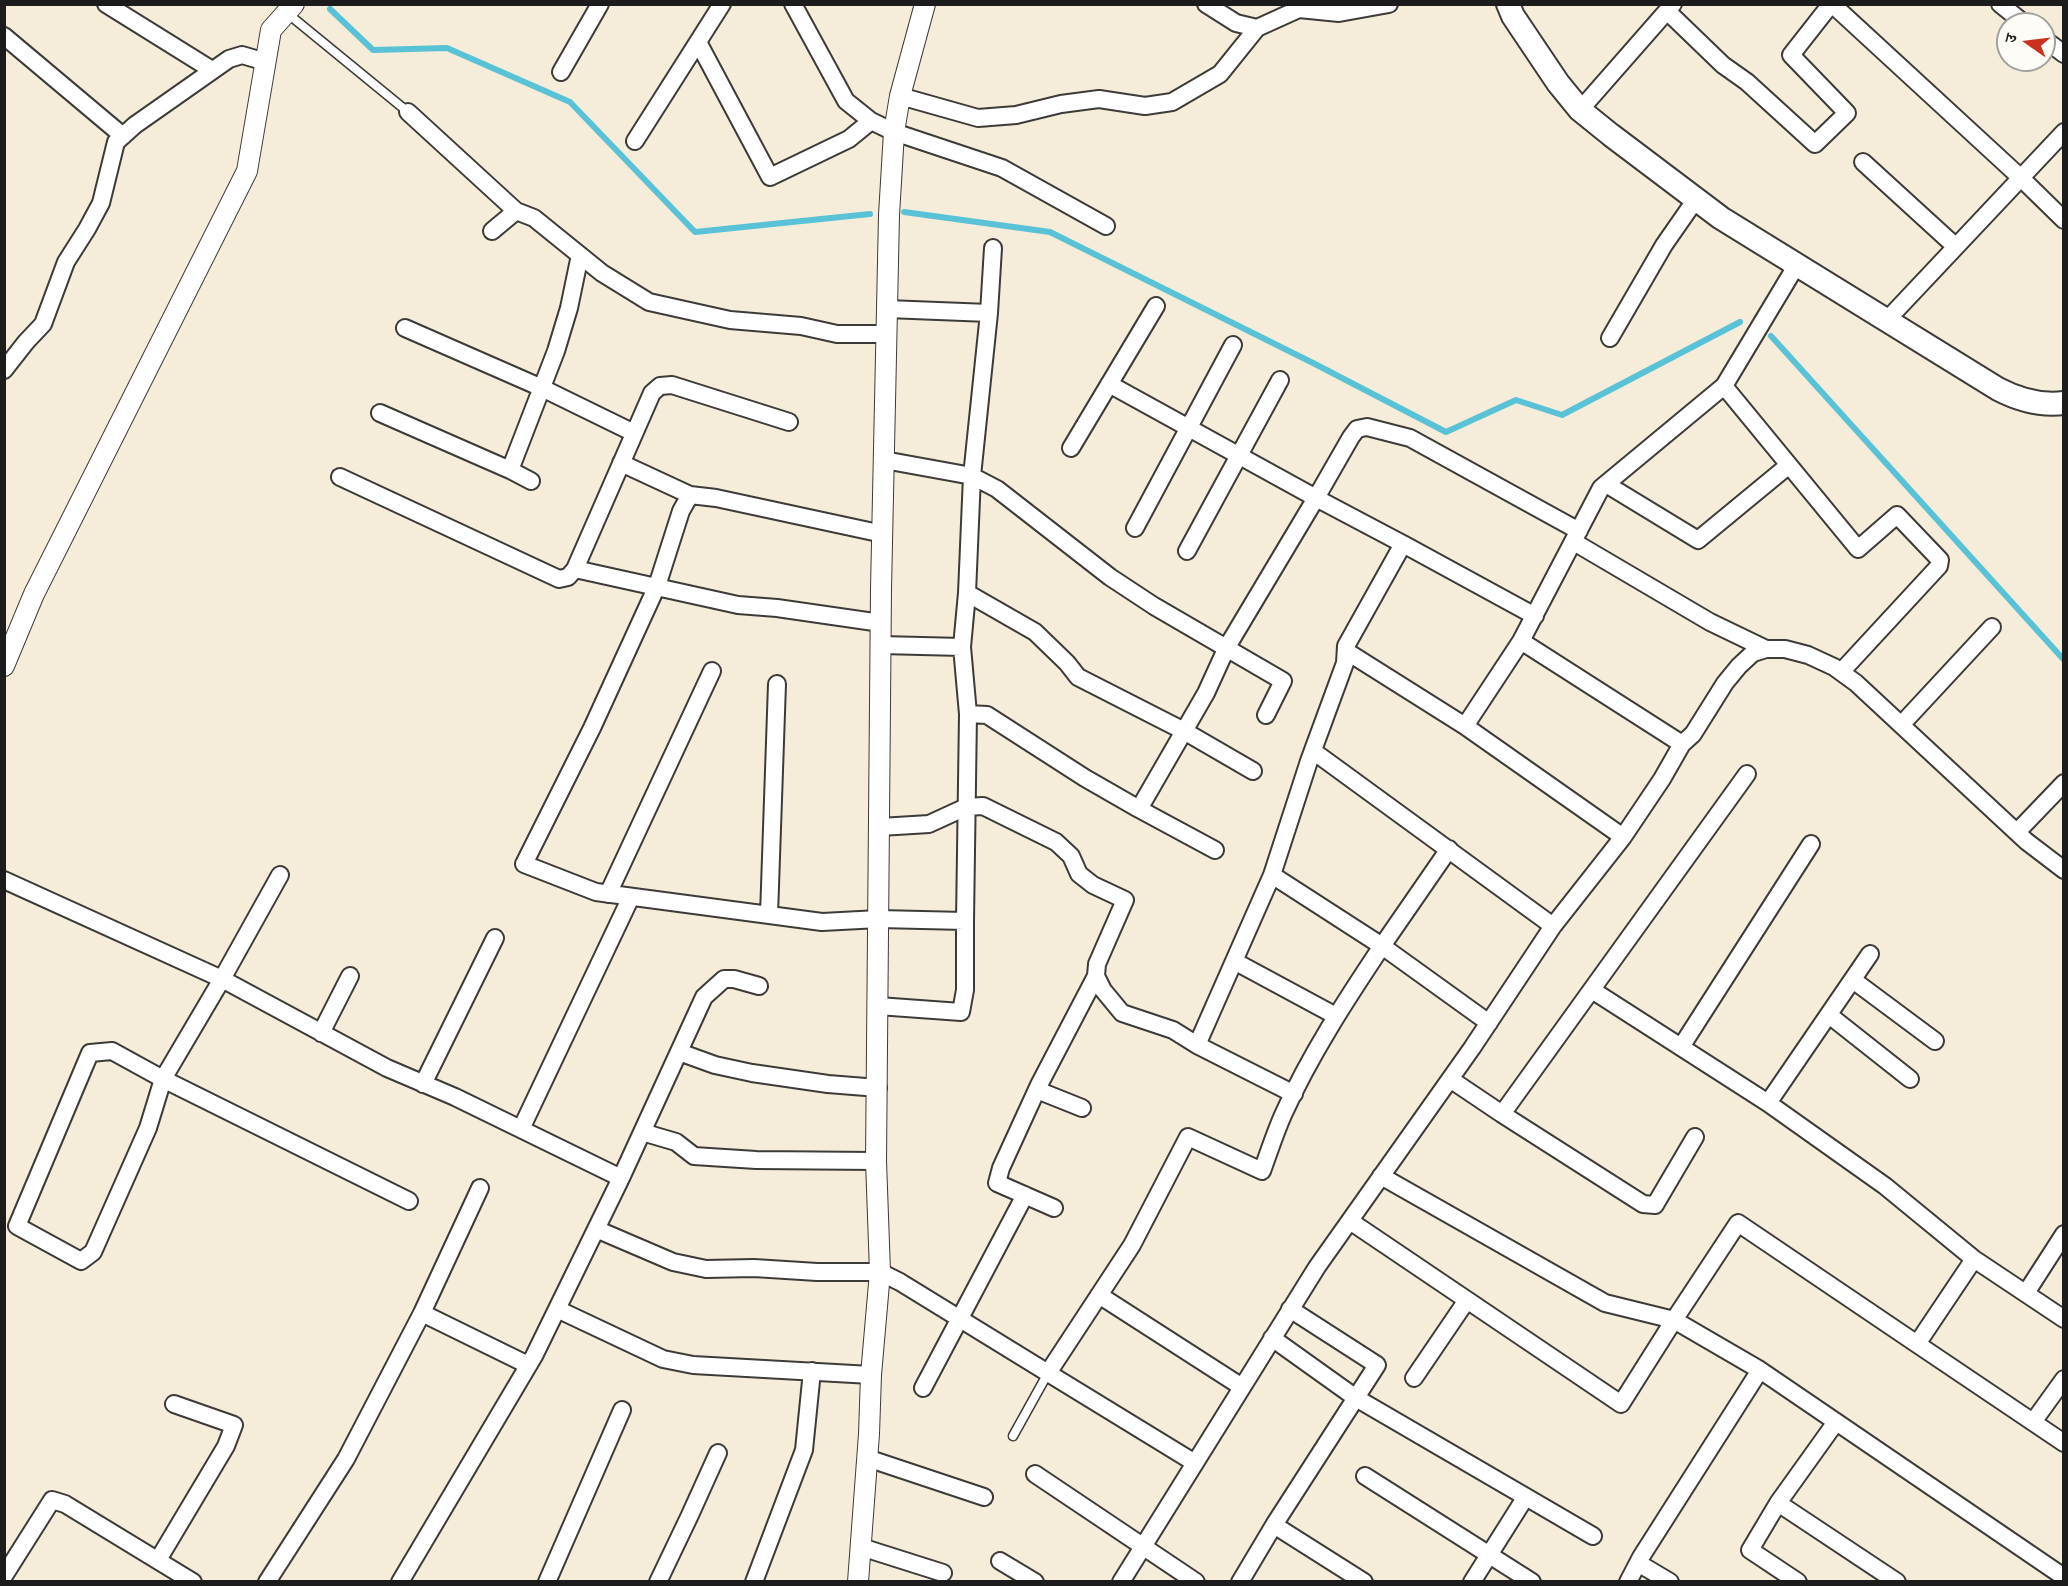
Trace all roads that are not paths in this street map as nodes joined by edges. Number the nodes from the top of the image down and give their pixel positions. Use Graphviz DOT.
graph roads {
  1 [pos="106,4"];
  2 [pos="600,4"];
  3 [pos="722,4"];
  4 [pos="793,4"];
  5 [pos="925,4"];
  6 [pos="1206,4"];
  7 [pos="1389,4"];
  8 [pos="1508,4"];
  9 [pos="1832,4"];
  10 [pos="1670,8"];
  11 [pos="291,9"];
  12 [pos="1257,28"];
  13 [pos="4,36"];
  14 [pos="698,42"];
  15 [pos="266,62"];
  16 [pos="212,70"];
  17 [pos="561,72"];
  18 [pos="900,96"];
  19 [pos="1580,110"];
  20 [pos="408,112"];
  21 [pos="870,120"];
  22 [pos="894,132"];
  23 [pos="2064,132"];
  24 [pos="123,136"];
  25 [pos="635,141"];
  26 [pos="1863,162"];
  27 [pos="2021,178"];
  28 [pos="1696,200"];
  29 [pos="516,211"];
  30 [pos="2064,220"];
  31 [pos="1106,226"];
  32 [pos="492,231"];
  33 [pos="1955,246"];
  34 [pos="993,248"];
  35 [pos="580,255"];
  36 [pos="1796,266"];
  37 [pos="1156,306"];
  38 [pos="887,309"];
  39 [pos="989,313"];
  40 [pos="1886,321"];
  41 [pos="405,328"];
  42 [pos="886,333"];
  43 [pos="1610,338"];
  44 [pos="1233,345"];
  45 [pos="4,369"];
  46 [pos="1280,380"];
  47 [pos="1109,384"];
  48 [pos="1724,386"];
  49 [pos="542,388"];
  50 [pos="2064,403"];
  51 [pos="380,413"];
  52 [pos="789,422"];
  53 [pos="1190,429"];
  54 [pos="634,433"];
  55 [pos="1071,448"];
  56 [pos="1238,455"];
  57 [pos="884,460"];
  58 [pos="621,463"];
  59 [pos="1789,465"];
  60 [pos="510,470"];
  61 [pos="972,476"];
  62 [pos="340,477"];
  63 [pos="531,481"];
  64 [pos="1606,484"];
  65 [pos="690,495"];
  66 [pos="1316,498"];
  67 [pos="1135,528"];
  68 [pos="883,534"];
  69 [pos="1576,536"];
  70 [pos="1403,544"];
  71 [pos="1187,551"];
  72 [pos="575,569"];
  73 [pos="657,586"];
  74 [pos="968,593"];
  75 [pos="1535,616"];
  76 [pos="881,623"];
  77 [pos="1992,627"];
  78 [pos="1521,641"];
  79 [pos="881,645"];
  80 [pos="962,647"];
  81 [pos="1227,647"];
  82 [pos="1766,649"];
  83 [pos="1346,651"];
  84 [pos="4,666"];
  85 [pos="712,671"];
  86 [pos="1841,672"];
  87 [pos="777,684"];
  88 [pos="968,714"];
  89 [pos="1266,715"];
  90 [pos="1901,724"];
  91 [pos="1465,726"];
  92 [pos="1184,731"];
  93 [pos="1682,744"];
  94 [pos="1313,751"];
  95 [pos="1253,771"];
  96 [pos="1747,774"];
  97 [pos="2064,783"];
  98 [pos="966,807"];
  99 [pos="1139,809"];
  100 [pos="880,827"];
  101 [pos="2017,832"];
  102 [pos="1623,837"];
  103 [pos="1811,844"];
  104 [pos="1449,849"];
  105 [pos="1215,850"];
  106 [pos="2064,870"];
  107 [pos="280,875"];
  108 [pos="1272,875"];
  109 [pos="4,880"];
  110 [pos="608,894"];
  111 [pos="631,897"];
  112 [pos="769,915"];
  113 [pos="879,919"];
  114 [pos="965,921"];
  115 [pos="1553,926"];
  116 [pos="495,938"];
  117 [pos="1382,946"];
  118 [pos="1870,954"];
  119 [pos="1234,961"];
  120 [pos="350,976"];
  121 [pos="1096,976"];
  122 [pos="222,980"];
  123 [pos="1853,980"];
  124 [pos="759,986"];
  125 [pos="1592,990"];
  126 [pos="878,1006"];
  127 [pos="1829,1015"];
  128 [pos="1336,1017"];
  129 [pos="1489,1023"];
  130 [pos="321,1033"];
  131 [pos="1935,1041"];
  132 [pos="1197,1045"];
  133 [pos="1681,1047"];
  134 [pos="679,1052"];
  135 [pos="162,1079"];
  136 [pos="1450,1079"];
  137 [pos="1910,1079"];
  138 [pos="423,1084"];
  139 [pos="878,1088"];
  140 [pos="1037,1090"];
  141 [pos="1294,1094"];
  142 [pos="1768,1103"];
  143 [pos="1082,1108"];
  144 [pos="1502,1114"];
  145 [pos="521,1129"];
  146 [pos="642,1132"];
  147 [pos="1695,1137"];
  148 [pos="876,1161"];
  149 [pos="1381,1176"];
  150 [pos="621,1178"];
  151 [pos="480,1188"];
  152 [pos="1025,1196"];
  153 [pos="409,1201"];
  154 [pos="1053,1208"];
  155 [pos="1350,1221"];
  156 [pos="596,1230"];
  157 [pos="2064,1234"];
  158 [pos="1974,1259"];
  159 [pos="880,1272"];
  160 [pos="2026,1293"];
  161 [pos="1099,1295"];
  162 [pos="1467,1300"];
  163 [pos="557,1309"];
  164 [pos="1290,1309"];
  165 [pos="422,1312"];
  166 [pos="958,1318"];
  167 [pos="2064,1319"];
  168 [pos="1674,1320"];
  169 [pos="1272,1338"];
  170 [pos="1917,1344"];
  171 [pos="528,1365"];
  172 [pos="1760,1370"];
  173 [pos="812,1371"];
  174 [pos="1048,1373"];
  175 [pos="871,1375"];
  176 [pos="1414,1378"];
  177 [pos="2064,1379"];
  178 [pos="1242,1387"];
  179 [pos="923,1388"];
  180 [pos="1356,1398"];
  181 [pos="174,1404"];
  182 [pos="622,1410"];
  183 [pos="1836,1422"];
  184 [pos="2033,1422"];
  185 [pos="1012,1436"];
  186 [pos="2064,1443"];
  187 [pos="718,1453"];
  188 [pos="867,1458"];
  189 [pos="1195,1463"];
  190 [pos="1035,1474"];
  191 [pos="1365,1476"];
  192 [pos="984,1497"];
  193 [pos="1525,1498"];
  194 [pos="1778,1503"];
  195 [pos="1274,1525"];
  196 [pos="1593,1536"];
  197 [pos="1143,1545"];
  198 [pos="861,1547"];
  199 [pos="1489,1554"];
  200 [pos="158,1560"];
  201 [pos="1000,1561"];
  202 [pos="1638,1563"];
  203 [pos="2061,1572"];
  204 [pos="943,1573"];
  205 [pos="4,1577"];
  206 [pos="11,1581"];
  207 [pos="193,1581"];
  208 [pos="267,1581"];
  209 [pos="400,1581"];
  210 [pos="547,1581"];
  211 [pos="658,1581"];
  212 [pos="754,1581"];
  213 [pos="858,1581"];
  214 [pos="1035,1581"];
  215 [pos="1121,1581"];
  216 [pos="1196,1581"];
  217 [pos="1240,1581"];
  218 [pos="1364,1581"];
  219 [pos="1472,1581"];
  220 [pos="1532,1581"];
  221 [pos="1628,1581"];
  222 [pos="1670,1581"];
  223 [pos="1798,1581"];
  224 [pos="1897,1581"];
  225 [pos="2043,1581"];
  1 -- 16 [label="street"];
  2 -- 17 [label="street"];
  3 -- 14 [label="street"];
  4 -- 21 [label="street"];
  5 -- 18 [label="street"];
  6 -- 12 [label="street"];
  7 -- 12 [label="street"];
  8 -- 19 [label="main road"];
  9 -- 10 [label="street"];
  9 -- 27 [label="street"];
  10 -- 19 [label="street"];
  11 -- 15 [label="street"];
  11 -- 20 [label="lane"];
  12 -- 18 [label="street"];
  13 -- 24 [label="street"];
  14 -- 21 [label="street"];
  14 -- 25 [label="street"];
  15 -- 16 [label="street"];
  15 -- 84 [label="street"];
  16 -- 24 [label="street"];
  18 -- 22 [label="street"];
  19 -- 28 [label="main road"];
  20 -- 29 [label="street"];
  21 -- 22 [label="street"];
  22 -- 31 [label="street"];
  22 -- 38 [label="street"];
  23 -- 27 [label="street"];
  24 -- 45 [label="street"];
  26 -- 33 [label="street"];
  27 -- 30 [label="street"];
  27 -- 33 [label="street"];
  28 -- 36 [label="main road"];
  28 -- 43 [label="street"];
  29 -- 32 [label="street"];
  29 -- 35 [label="street"];
  33 -- 40 [label="street"];
  34 -- 39 [label="street"];
  35 -- 42 [label="street"];
  35 -- 49 [label="street"];
  36 -- 40 [label="main road"];
  36 -- 48 [label="street"];
  37 -- 47 [label="street"];
  38 -- 39 [label="street"];
  38 -- 42 [label="street"];
  39 -- 61 [label="street"];
  40 -- 50 [label="main road"];
  41 -- 49 [label="street"];
  42 -- 57 [label="street"];
  44 -- 53 [label="street"];
  46 -- 56 [label="street"];
  47 -- 53 [label="street"];
  47 -- 55 [label="street"];
  48 -- 59 [label="street"];
  48 -- 64 [label="street"];
  49 -- 54 [label="street"];
  49 -- 60 [label="street"];
  51 -- 60 [label="street"];
  52 -- 54 [label="street"];
  53 -- 56 [label="street"];
  53 -- 67 [label="street"];
  54 -- 58 [label="street"];
  56 -- 66 [label="street"];
  56 -- 71 [label="street"];
  57 -- 61 [label="street"];
  57 -- 68 [label="street"];
  58 -- 65 [label="street"];
  58 -- 72 [label="street"];
  59 -- 64 [label="street"];
  59 -- 86 [label="street"];
  60 -- 63 [label="street"];
  61 -- 74 [label="street"];
  61 -- 81 [label="street"];
  62 -- 72 [label="street"];
  64 -- 69 [label="street"];
  65 -- 68 [label="street"];
  65 -- 73 [label="street"];
  66 -- 69 [label="street"];
  66 -- 70 [label="street"];
  66 -- 81 [label="street"];
  68 -- 76 [label="street"];
  69 -- 75 [label="street"];
  69 -- 82 [label="street"];
  70 -- 75 [label="street"];
  70 -- 83 [label="street"];
  72 -- 73 [label="street"];
  73 -- 76 [label="street"];
  73 -- 110 [label="street"];
  74 -- 80 [label="street"];
  74 -- 92 [label="street"];
  75 -- 78 [label="street"];
  76 -- 79 [label="street"];
  77 -- 90 [label="street"];
  78 -- 91 [label="street"];
  78 -- 93 [label="street"];
  79 -- 80 [label="street"];
  79 -- 100 [label="street"];
  80 -- 88 [label="street"];
  81 -- 89 [label="street"];
  81 -- 92 [label="street"];
  82 -- 86 [label="street"];
  82 -- 93 [label="street"];
  83 -- 91 [label="street"];
  83 -- 94 [label="street"];
  85 -- 110 [label="street"];
  86 -- 90 [label="street"];
  87 -- 112 [label="street"];
  88 -- 98 [label="street"];
  88 -- 99 [label="street"];
  90 -- 101 [label="street"];
  91 -- 102 [label="street"];
  92 -- 95 [label="street"];
  92 -- 99 [label="street"];
  93 -- 102 [label="street"];
  94 -- 104 [label="street"];
  94 -- 108 [label="street"];
  96 -- 125 [label="street"];
  97 -- 101 [label="street"];
  98 -- 100 [label="street"];
  98 -- 114 [label="street"];
  98 -- 121 [label="street"];
  99 -- 105 [label="street"];
  100 -- 113 [label="street"];
  101 -- 106 [label="street"];
  102 -- 115 [label="street"];
  103 -- 133 [label="street"];
  104 -- 115 [label="street"];
  104 -- 117 [label="street"];
  107 -- 122 [label="street"];
  108 -- 117 [label="street"];
  108 -- 119 [label="street"];
  109 -- 122 [label="street"];
  110 -- 111 [label="street"];
  111 -- 112 [label="street"];
  111 -- 145 [label="street"];
  112 -- 113 [label="street"];
  113 -- 114 [label="street"];
  113 -- 126 [label="street"];
  114 -- 126 [label="street"];
  115 -- 129 [label="street"];
  116 -- 138 [label="street"];
  117 -- 128 [label="street"];
  117 -- 129 [label="street"];
  118 -- 123 [label="street"];
  119 -- 128 [label="street"];
  119 -- 132 [label="street"];
  120 -- 130 [label="street"];
  121 -- 132 [label="street"];
  121 -- 140 [label="street"];
  122 -- 130 [label="street"];
  122 -- 135 [label="street"];
  123 -- 127 [label="street"];
  123 -- 131 [label="street"];
  124 -- 134 [label="street"];
  125 -- 133 [label="street"];
  125 -- 144 [label="street"];
  126 -- 139 [label="street"];
  127 -- 137 [label="street"];
  127 -- 142 [label="street"];
  128 -- 141 [label="street"];
  129 -- 136 [label="street"];
  130 -- 138 [label="street"];
  132 -- 141 [label="street"];
  133 -- 142 [label="street"];
  134 -- 139 [label="street"];
  134 -- 146 [label="street"];
  135 -- 135 [label="street"];
  135 -- 153 [label="street"];
  136 -- 144 [label="street"];
  136 -- 149 [label="street"];
  138 -- 145 [label="street"];
  139 -- 148 [label="street"];
  140 -- 143 [label="street"];
  140 -- 152 [label="street"];
  141 -- 161 [label="street"];
  142 -- 158 [label="street"];
  144 -- 147 [label="street"];
  145 -- 150 [label="street"];
  146 -- 148 [label="street"];
  146 -- 150 [label="street"];
  148 -- 159 [label="street"];
  149 -- 155 [label="street"];
  149 -- 168 [label="street"];
  150 -- 156 [label="street"];
  151 -- 165 [label="street"];
  152 -- 154 [label="street"];
  152 -- 166 [label="street"];
  155 -- 162 [label="street"];
  155 -- 164 [label="street"];
  156 -- 159 [label="street"];
  156 -- 163 [label="street"];
  157 -- 160 [label="street"];
  158 -- 160 [label="street"];
  158 -- 170 [label="street"];
  159 -- 166 [label="street"];
  159 -- 175 [label="street"];
  160 -- 167 [label="street"];
  161 -- 174 [label="street"];
  161 -- 178 [label="street"];
  162 -- 168 [label="street"];
  162 -- 176 [label="street"];
  163 -- 171 [label="street"];
  163 -- 173 [label="street"];
  164 -- 169 [label="street"];
  164 -- 180 [label="street"];
  165 -- 171 [label="street"];
  165 -- 208 [label="street"];
  166 -- 174 [label="street"];
  166 -- 179 [label="street"];
  168 -- 170 [label="street"];
  168 -- 172 [label="street"];
  169 -- 178 [label="street"];
  169 -- 180 [label="street"];
  170 -- 184 [label="street"];
  171 -- 209 [label="street"];
  172 -- 183 [label="street"];
  172 -- 202 [label="street"];
  173 -- 175 [label="street"];
  173 -- 212 [label="street"];
  174 -- 185 [label="lane"];
  174 -- 189 [label="street"];
  175 -- 188 [label="street"];
  177 -- 184 [label="street"];
  178 -- 189 [label="street"];
  180 -- 193 [label="street"];
  180 -- 195 [label="street"];
  181 -- 200 [label="street"];
  182 -- 210 [label="street"];
  183 -- 194 [label="street"];
  183 -- 203 [label="street"];
  184 -- 186 [label="street"];
  187 -- 211 [label="street"];
  188 -- 192 [label="street"];
  188 -- 198 [label="street"];
  189 -- 197 [label="street"];
  190 -- 197 [label="street"];
  191 -- 199 [label="street"];
  193 -- 196 [label="street"];
  193 -- 199 [label="street"];
  194 -- 223 [label="street"];
  194 -- 224 [label="street"];
  195 -- 217 [label="street"];
  195 -- 218 [label="street"];
  197 -- 215 [label="street"];
  197 -- 216 [label="street"];
  198 -- 204 [label="street"];
  198 -- 213 [label="street"];
  199 -- 219 [label="street"];
  199 -- 220 [label="street"];
  200 -- 205 [label="street"];
  200 -- 207 [label="street"];
  201 -- 214 [label="street"];
  202 -- 221 [label="street"];
  202 -- 222 [label="street"];
  203 -- 225 [label="street"];
  205 -- 206 [label="street"];
}
